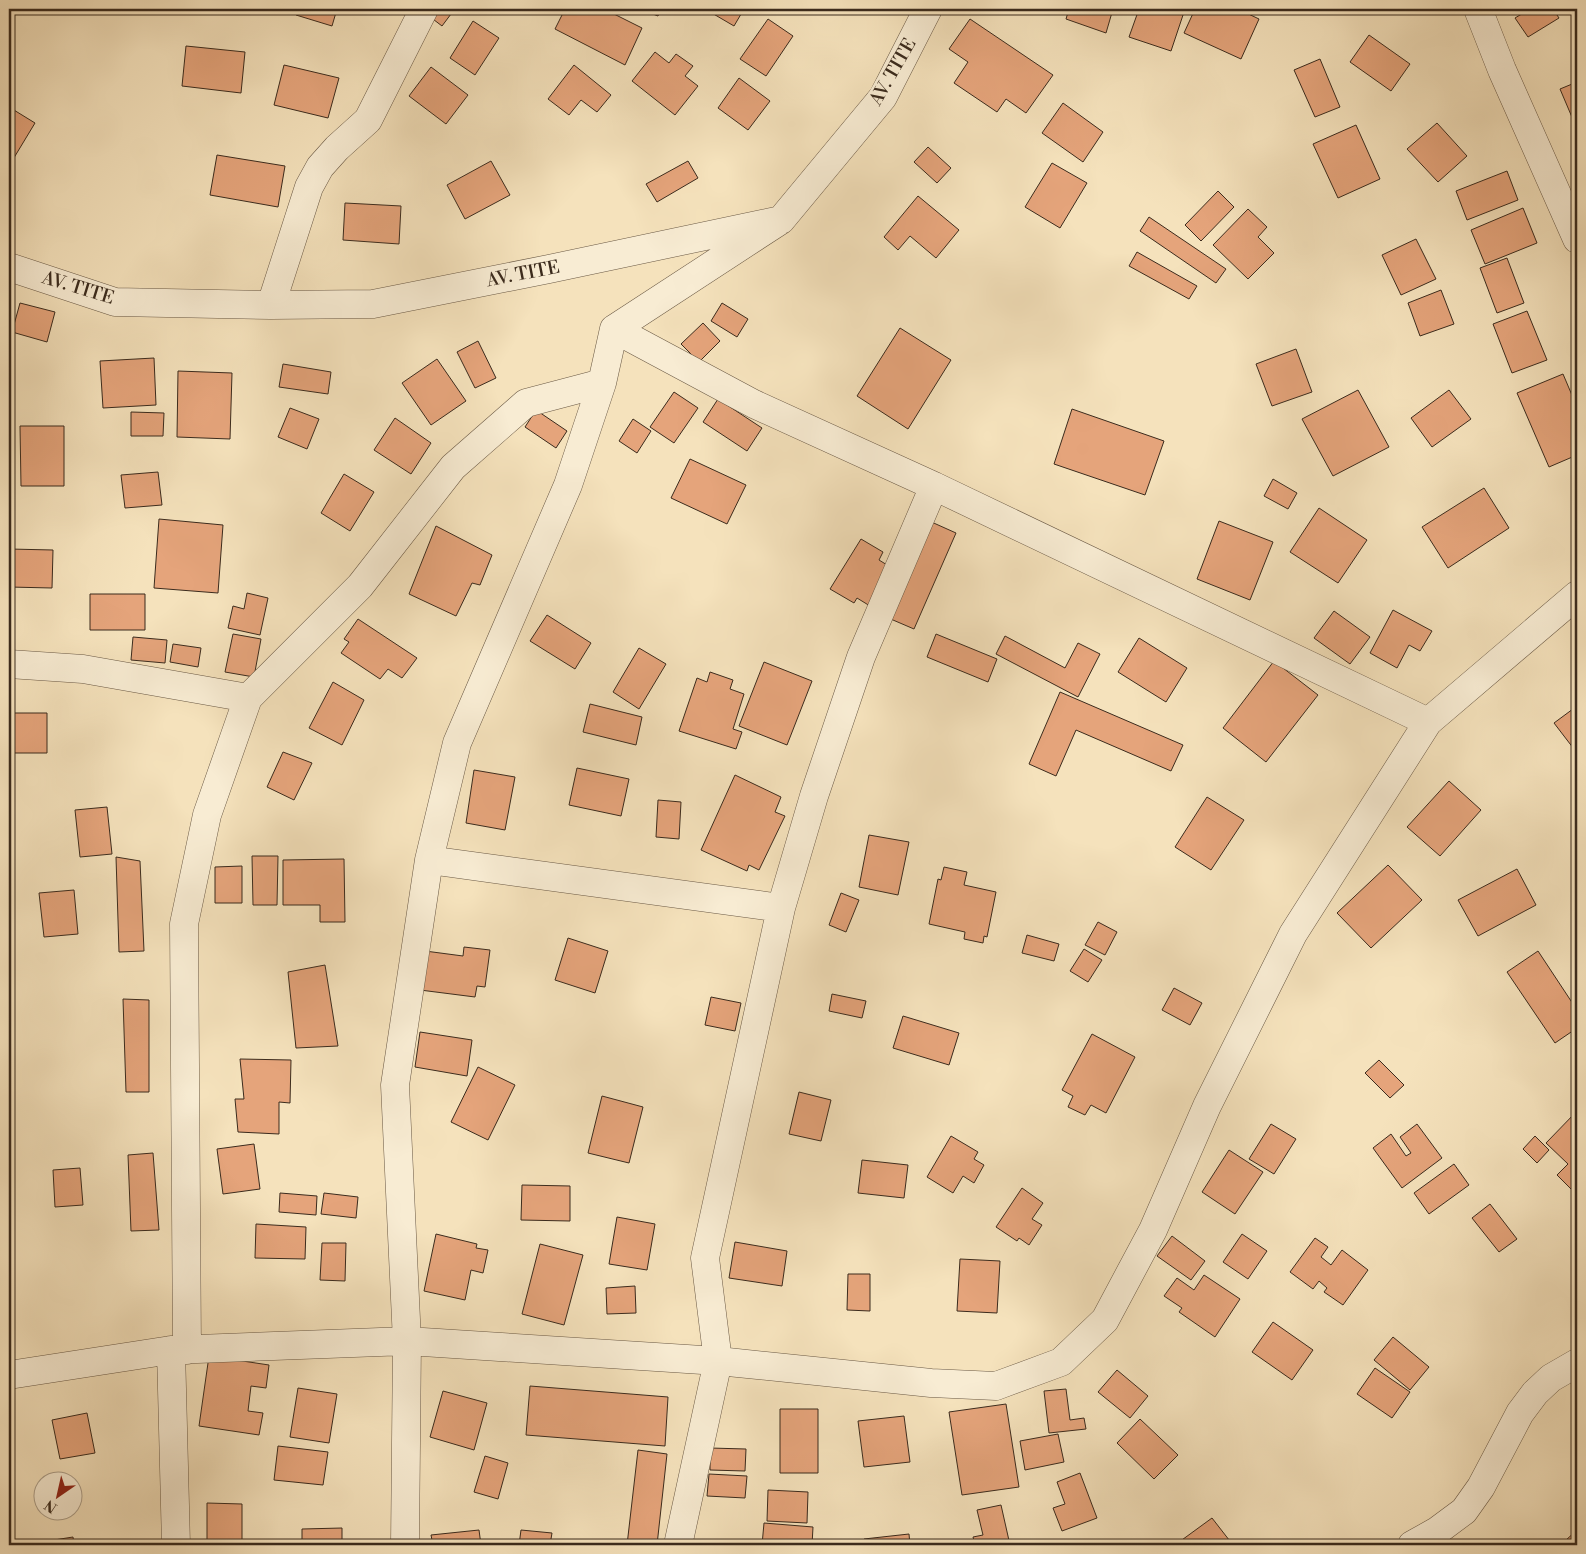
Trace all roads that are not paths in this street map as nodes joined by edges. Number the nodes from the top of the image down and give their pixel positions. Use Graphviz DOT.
graph roads {
  1 [pos="424,9"];
  2 [pos="928,9"];
  3 [pos="1478,9"];
  4 [pos="781,220"];
  5 [pos="1577,239"];
  6 [pos="9,267"];
  7 [pos="271,305"];
  8 [pos="614,329"];
  9 [pos="602,384"];
  10 [pos="934,486"];
  11 [pos="1577,595"];
  12 [pos="9,664"];
  13 [pos="248,698"];
  14 [pos="1428,722"];
  15 [pos="429,860"];
  16 [pos="781,908"];
  17 [pos="407,1341"];
  18 [pos="179,1350"];
  19 [pos="718,1361"];
  20 [pos="1577,1364"];
  21 [pos="9,1375"];
  22 [pos="176,1545"];
  23 [pos="405,1545"];
  24 [pos="678,1545"];
  25 [pos="1412,1545"];
  1 -- 7 [label="street"];
  2 -- 4 [label="street, AV. TITE"];
  3 -- 5 [label="street"];
  4 -- 7 [label="street, AV. TITE"];
  4 -- 8 [label="street"];
  6 -- 7 [label="street, AV. TITE"];
  8 -- 9 [label="street"];
  8 -- 10 [label="street"];
  9 -- 13 [label="street"];
  9 -- 15 [label="street"];
  10 -- 14 [label="street"];
  10 -- 16 [label="street"];
  11 -- 14 [label="street"];
  12 -- 13 [label="street"];
  13 -- 18 [label="street"];
  14 -- 19 [label="street"];
  15 -- 16 [label="street"];
  15 -- 17 [label="street"];
  16 -- 19 [label="street"];
  17 -- 18 [label="street"];
  17 -- 19 [label="street"];
  17 -- 23 [label="street"];
  18 -- 21 [label="street"];
  18 -- 22 [label="street"];
  19 -- 24 [label="street"];
  20 -- 25 [label="street"];
}
